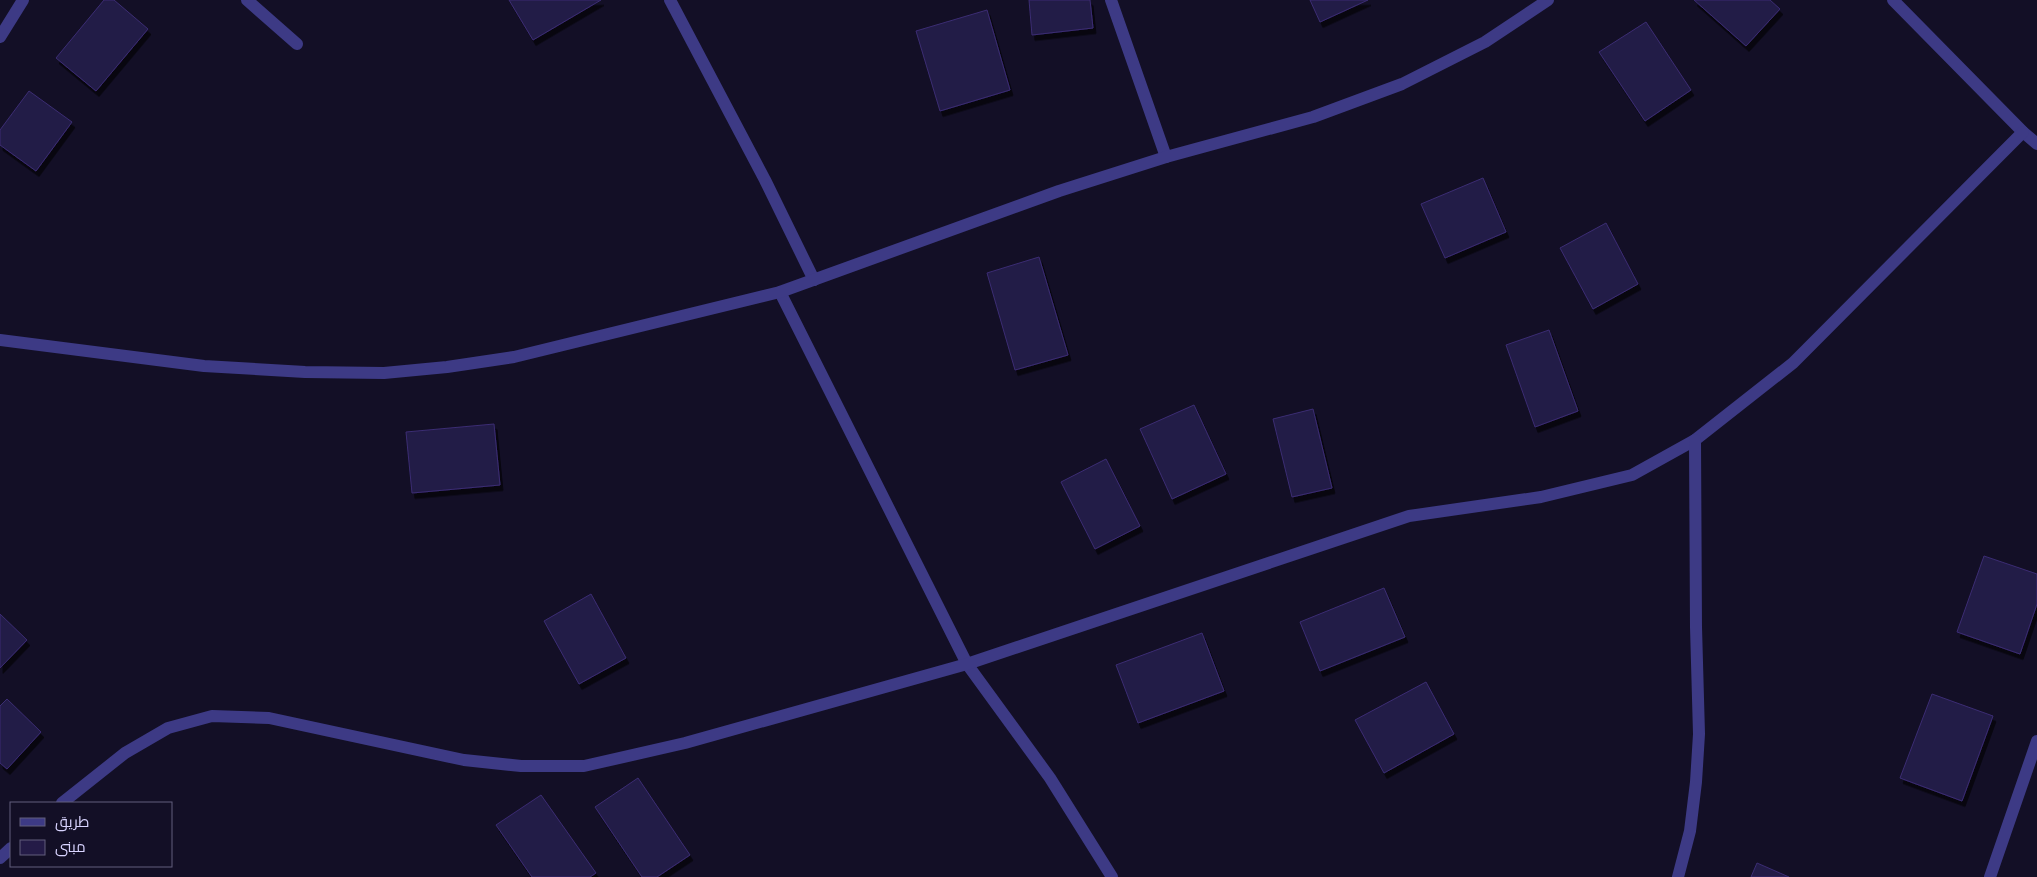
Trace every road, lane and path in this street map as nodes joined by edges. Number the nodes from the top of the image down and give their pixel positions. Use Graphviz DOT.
graph roads {
  1 [pos="23,0"];
  2 [pos="247,0"];
  3 [pos="670,0"];
  4 [pos="1111,0"];
  5 [pos="1548,0"];
  6 [pos="1893,0"];
  7 [pos="0,37"];
  8 [pos="297,44"];
  9 [pos="2024,132"];
  10 [pos="2037,144"];
  11 [pos="1166,156"];
  12 [pos="814,280"];
  13 [pos="780,292"];
  14 [pos="0,340"];
  15 [pos="1695,440"];
  16 [pos="966,664"];
  17 [pos="2037,741"];
  18 [pos="63,802"];
  19 [pos="10,849"];
  20 [pos="0,858"];
  21 [pos="1112,877"];
  22 [pos="1678,877"];
  23 [pos="1990,877"];
  1 -- 7 [label="street"];
  2 -- 8 [label="street"];
  3 -- 12 [label="street"];
  4 -- 11 [label="street"];
  5 -- 11 [label="street"];
  6 -- 9 [label="street"];
  9 -- 10 [label="street"];
  9 -- 15 [label="street"];
  11 -- 12 [label="street"];
  12 -- 13 [label="street"];
  13 -- 14 [label="street"];
  13 -- 16 [label="street"];
  15 -- 16 [label="street"];
  15 -- 22 [label="street"];
  16 -- 18 [label="street"];
  16 -- 21 [label="street"];
  17 -- 23 [label="street"];
  19 -- 20 [label="street"];
}
